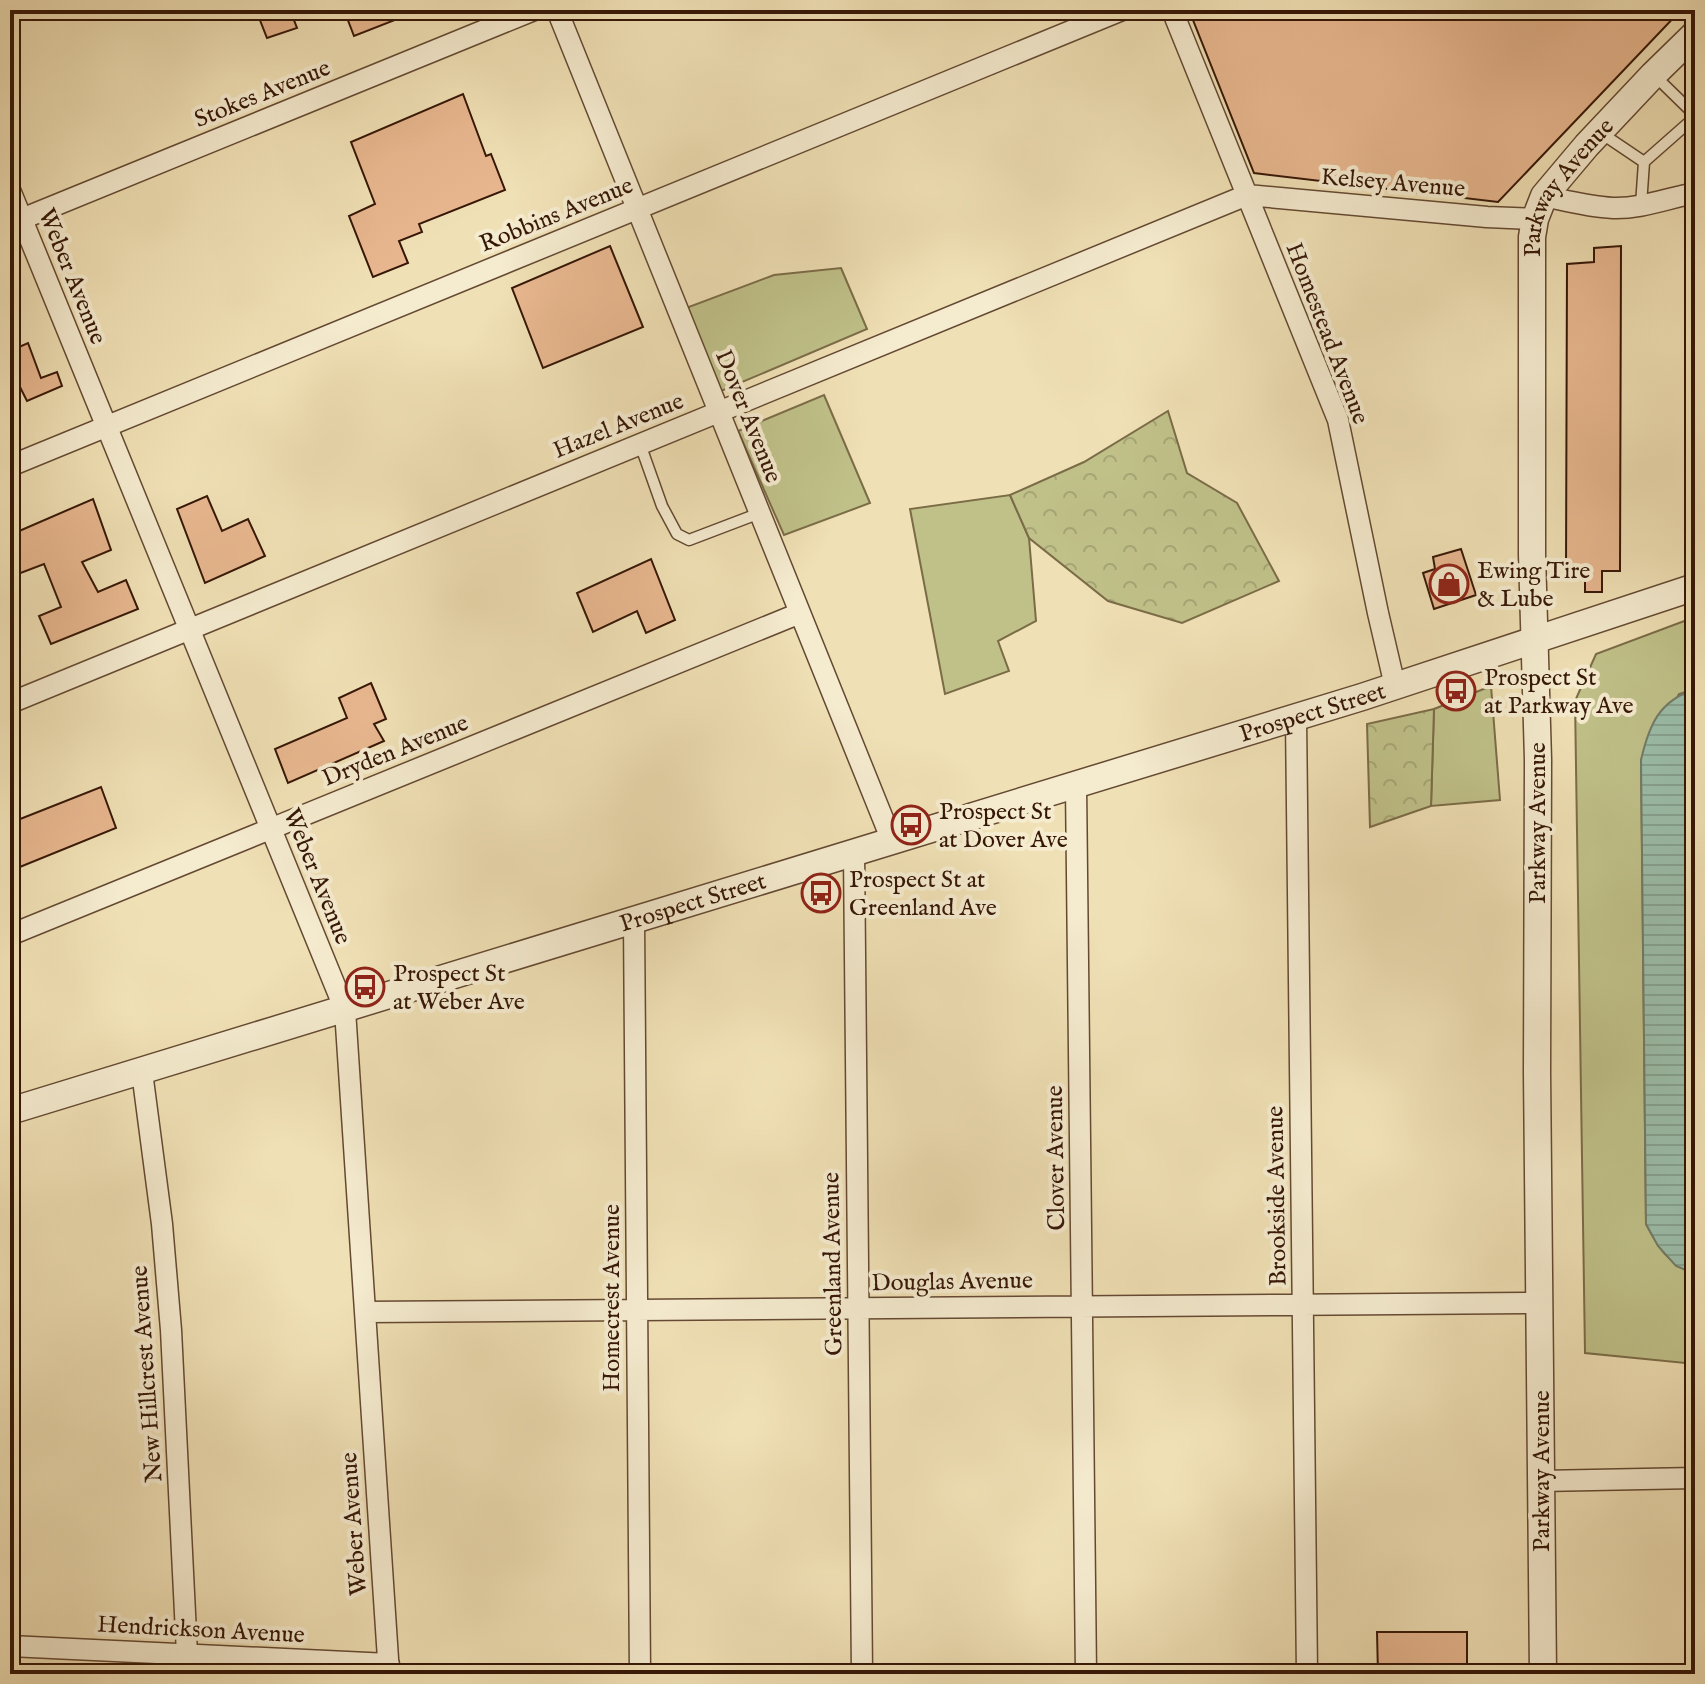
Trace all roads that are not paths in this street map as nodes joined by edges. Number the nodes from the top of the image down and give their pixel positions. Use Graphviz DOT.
graph roads {
  1 [pos="534,10"];
  2 [pos="557,10"];
  3 [pos="1122,10"];
  4 [pos="1172,10"];
  5 [pos="1695,34"];
  6 [pos="1653,75"];
  7 [pos="1695,116"];
  8 [pos="1599,132"];
  9 [pos="1644,162"];
  10 [pos="10,190"];
  11 [pos="1695,193"];
  12 [pos="1247,195"];
  13 [pos="1641,205"];
  14 [pos="1540,207"];
  15 [pos="637,209"];
  16 [pos="16,222"];
  17 [pos="719,412"];
  18 [pos="107,427"];
  19 [pos="640,444"];
  20 [pos="10,466"];
  21 [pos="760,513"];
  22 [pos="1695,587"];
  23 [pos="800,613"];
  24 [pos="189,629"];
  25 [pos="1535,641"];
  26 [pos="1395,686"];
  27 [pos="10,703"];
  28 [pos="1296,718"];
  29 [pos="1076,785"];
  30 [pos="271,829"];
  31 [pos="892,841"];
  32 [pos="854,853"];
  33 [pos="634,921"];
  34 [pos="10,935"];
  35 [pos="345,1010"];
  36 [pos="142,1072"];
  37 [pos="10,1111"];
  38 [pos="1540,1303"];
  39 [pos="1303,1304"];
  40 [pos="1082,1306"];
  41 [pos="858,1308"];
  42 [pos="637,1309"];
  43 [pos="365,1312"];
  44 [pos="1695,1478"];
  45 [pos="1541,1481"];
  46 [pos="10,1646"];
  47 [pos="188,1664"];
  48 [pos="389,1669"];
  49 [pos="640,1674"];
  50 [pos="862,1674"];
  51 [pos="1086,1674"];
  52 [pos="1307,1674"];
  53 [pos="1543,1674"];
  1 -- 16 [label="street, Stokes Avenue"];
  2 -- 15 [label="street, Dover Avenue"];
  3 -- 15 [label="street, Robbins Avenue"];
  4 -- 12 [label="street, Homestead Avenue"];
  5 -- 6 [label="street, Parkway Avenue"];
  6 -- 7 [label="lane"];
  6 -- 8 [label="street, Parkway Avenue"];
  7 -- 9 [label="lane"];
  8 -- 9 [label="lane"];
  8 -- 14 [label="street, Parkway Avenue"];
  9 -- 13 [label="lane"];
  10 -- 16 [label="street, Weber Avenue"];
  11 -- 13 [label="street, Kelsey Avenue"];
  12 -- 14 [label="street, Kelsey Avenue"];
  12 -- 17 [label="street, Hazel Avenue"];
  12 -- 26 [label="street, Homestead Avenue"];
  13 -- 14 [label="street, Kelsey Avenue"];
  14 -- 25 [label="street, Parkway Avenue"];
  15 -- 17 [label="street, Dover Avenue"];
  15 -- 18 [label="street, Robbins Avenue"];
  16 -- 18 [label="street, Weber Avenue"];
  17 -- 19 [label="street, Hazel Avenue"];
  17 -- 21 [label="street, Dover Avenue"];
  18 -- 20 [label="street, Robbins Avenue"];
  18 -- 24 [label="street, Weber Avenue"];
  19 -- 21 [label="lane"];
  19 -- 24 [label="street, Hazel Avenue"];
  21 -- 23 [label="street, Dover Avenue"];
  22 -- 25 [label="street, Prospect Street"];
  23 -- 30 [label="street, Dryden Avenue"];
  23 -- 31 [label="street, Dover Avenue"];
  24 -- 27 [label="street, Hazel Avenue"];
  24 -- 30 [label="street, Weber Avenue"];
  25 -- 26 [label="street, Prospect Street"];
  25 -- 38 [label="street, Parkway Avenue"];
  26 -- 28 [label="street, Prospect Street"];
  28 -- 29 [label="street, Prospect Street"];
  28 -- 39 [label="street, Brookside Avenue"];
  29 -- 31 [label="street, Prospect Street"];
  29 -- 40 [label="street, Clover Avenue"];
  30 -- 34 [label="street, Dryden Avenue"];
  30 -- 35 [label="street, Weber Avenue"];
  31 -- 32 [label="street, Prospect Street"];
  32 -- 33 [label="street, Prospect Street"];
  32 -- 41 [label="street, Greenland Avenue"];
  33 -- 35 [label="street, Prospect Street"];
  33 -- 42 [label="street, Homecrest Avenue"];
  35 -- 36 [label="street, Prospect Street"];
  35 -- 43 [label="street, Weber Avenue"];
  36 -- 37 [label="street, Prospect Street"];
  36 -- 47 [label="street, New Hillcrest Avenue"];
  38 -- 39 [label="street, Douglas Avenue"];
  38 -- 45 [label="street, Parkway Avenue"];
  39 -- 40 [label="street, Douglas Avenue"];
  39 -- 52 [label="street, Brookside Avenue"];
  40 -- 41 [label="street, Douglas Avenue"];
  40 -- 51 [label="street, Clover Avenue"];
  41 -- 42 [label="street, Douglas Avenue"];
  41 -- 50 [label="street, Greenland Avenue"];
  42 -- 43 [label="street, Douglas Avenue"];
  42 -- 49 [label="street, Homecrest Avenue"];
  43 -- 48 [label="street, Weber Avenue"];
  44 -- 45 [label="street"];
  45 -- 53 [label="street, Parkway Avenue"];
  46 -- 47 [label="street, Hendrickson Avenue"];
  47 -- 48 [label="street, Hendrickson Avenue"];
}
